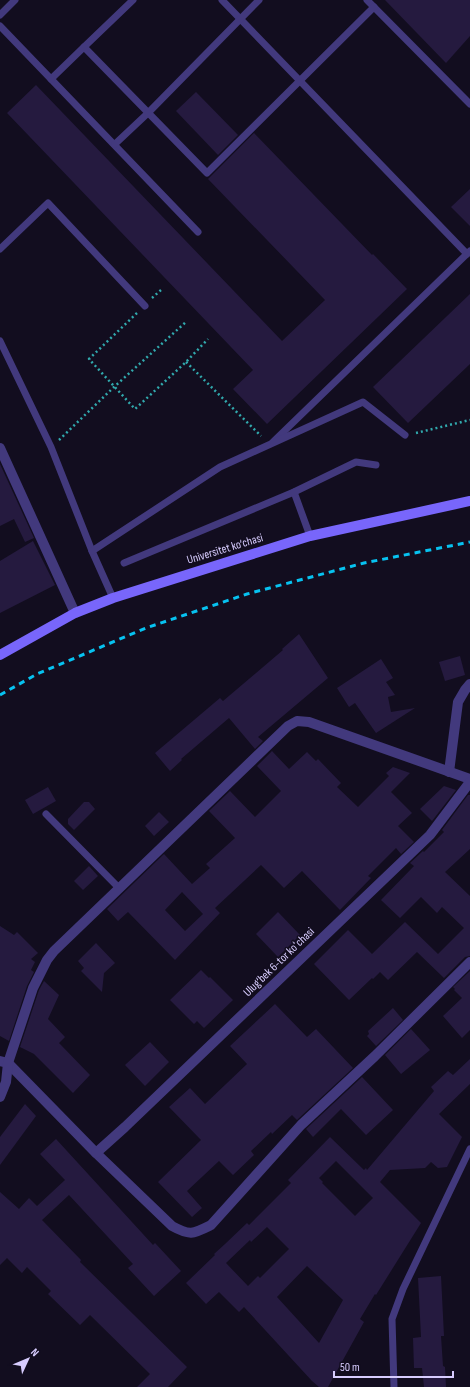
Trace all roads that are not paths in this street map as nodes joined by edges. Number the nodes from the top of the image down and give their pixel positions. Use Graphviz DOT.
graph roads {
  1 [pos="15,0"];
  2 [pos="133,0"];
  3 [pos="222,0"];
  4 [pos="259,0"];
  5 [pos="367,0"];
  6 [pos="374,7"];
  7 [pos="0,15"];
  8 [pos="240,19"];
  9 [pos="0,26"];
  10 [pos="84,47"];
  11 [pos="51,79"];
  12 [pos="300,81"];
  13 [pos="470,104"];
  14 [pos="148,113"];
  15 [pos="114,144"];
  16 [pos="198,232"];
  17 [pos="0,249"];
  18 [pos="469,252"];
  19 [pos="145,306"];
  20 [pos="0,340"];
  21 [pos="406,435"];
  22 [pos="270,445"];
  23 [pos="0,448"];
  24 [pos="376,465"];
  25 [pos="294,492"];
  26 [pos="470,501"];
  27 [pos="310,536"];
  28 [pos="92,551"];
  29 [pos="124,563"];
  30 [pos="113,598"];
  31 [pos="75,613"];
  32 [pos="0,655"];
  33 [pos="470,684"];
  34 [pos="449,772"];
  35 [pos="470,780"];
  36 [pos="46,814"];
  37 [pos="119,888"];
  38 [pos="470,962"];
  39 [pos="4,1062"];
  40 [pos="0,1097"];
  41 [pos="470,1150"];
  42 [pos="96,1153"];
  43 [pos="394,1387"];
  1 -- 7 [label="lane"];
  2 -- 10 [label="lane"];
  3 -- 8 [label="lane"];
  4 -- 8 [label="lane"];
  5 -- 6 [label="lane"];
  6 -- 12 [label="lane"];
  6 -- 13 [label="lane"];
  8 -- 12 [label="lane"];
  8 -- 14 [label="lane"];
  9 -- 11 [label="lane"];
  10 -- 11 [label="lane"];
  10 -- 14 [label="lane"];
  11 -- 15 [label="lane"];
  12 -- 14 [label="lane"];
  12 -- 18 [label="lane"];
  14 -- 15 [label="lane"];
  15 -- 16 [label="lane"];
  17 -- 19 [label="lane"];
  18 -- 22 [label="lane"];
  20 -- 28 [label="lane"];
  21 -- 22 [label="lane"];
  22 -- 28 [label="lane"];
  23 -- 31 [label="street"];
  24 -- 25 [label="lane"];
  25 -- 27 [label="lane"];
  25 -- 29 [label="lane"];
  26 -- 27 [label="main road, Universitet kо‘chasi"];
  27 -- 30 [label="main road, Universitet kо‘chasi"];
  28 -- 30 [label="lane"];
  30 -- 31 [label="main road, Universitet kо‘chasi"];
  31 -- 32 [label="main road, Universitet kо‘chasi"];
  33 -- 34 [label="street"];
  34 -- 35 [label="street"];
  34 -- 37 [label="street"];
  35 -- 42 [label="street, Ulug‘bek 6-tor koʻchasi"];
  36 -- 37 [label="lane"];
  37 -- 39 [label="street"];
  38 -- 42 [label="street"];
  39 -- 40 [label="street"];
  39 -- 42 [label="street"];
  41 -- 43 [label="lane"];
}
